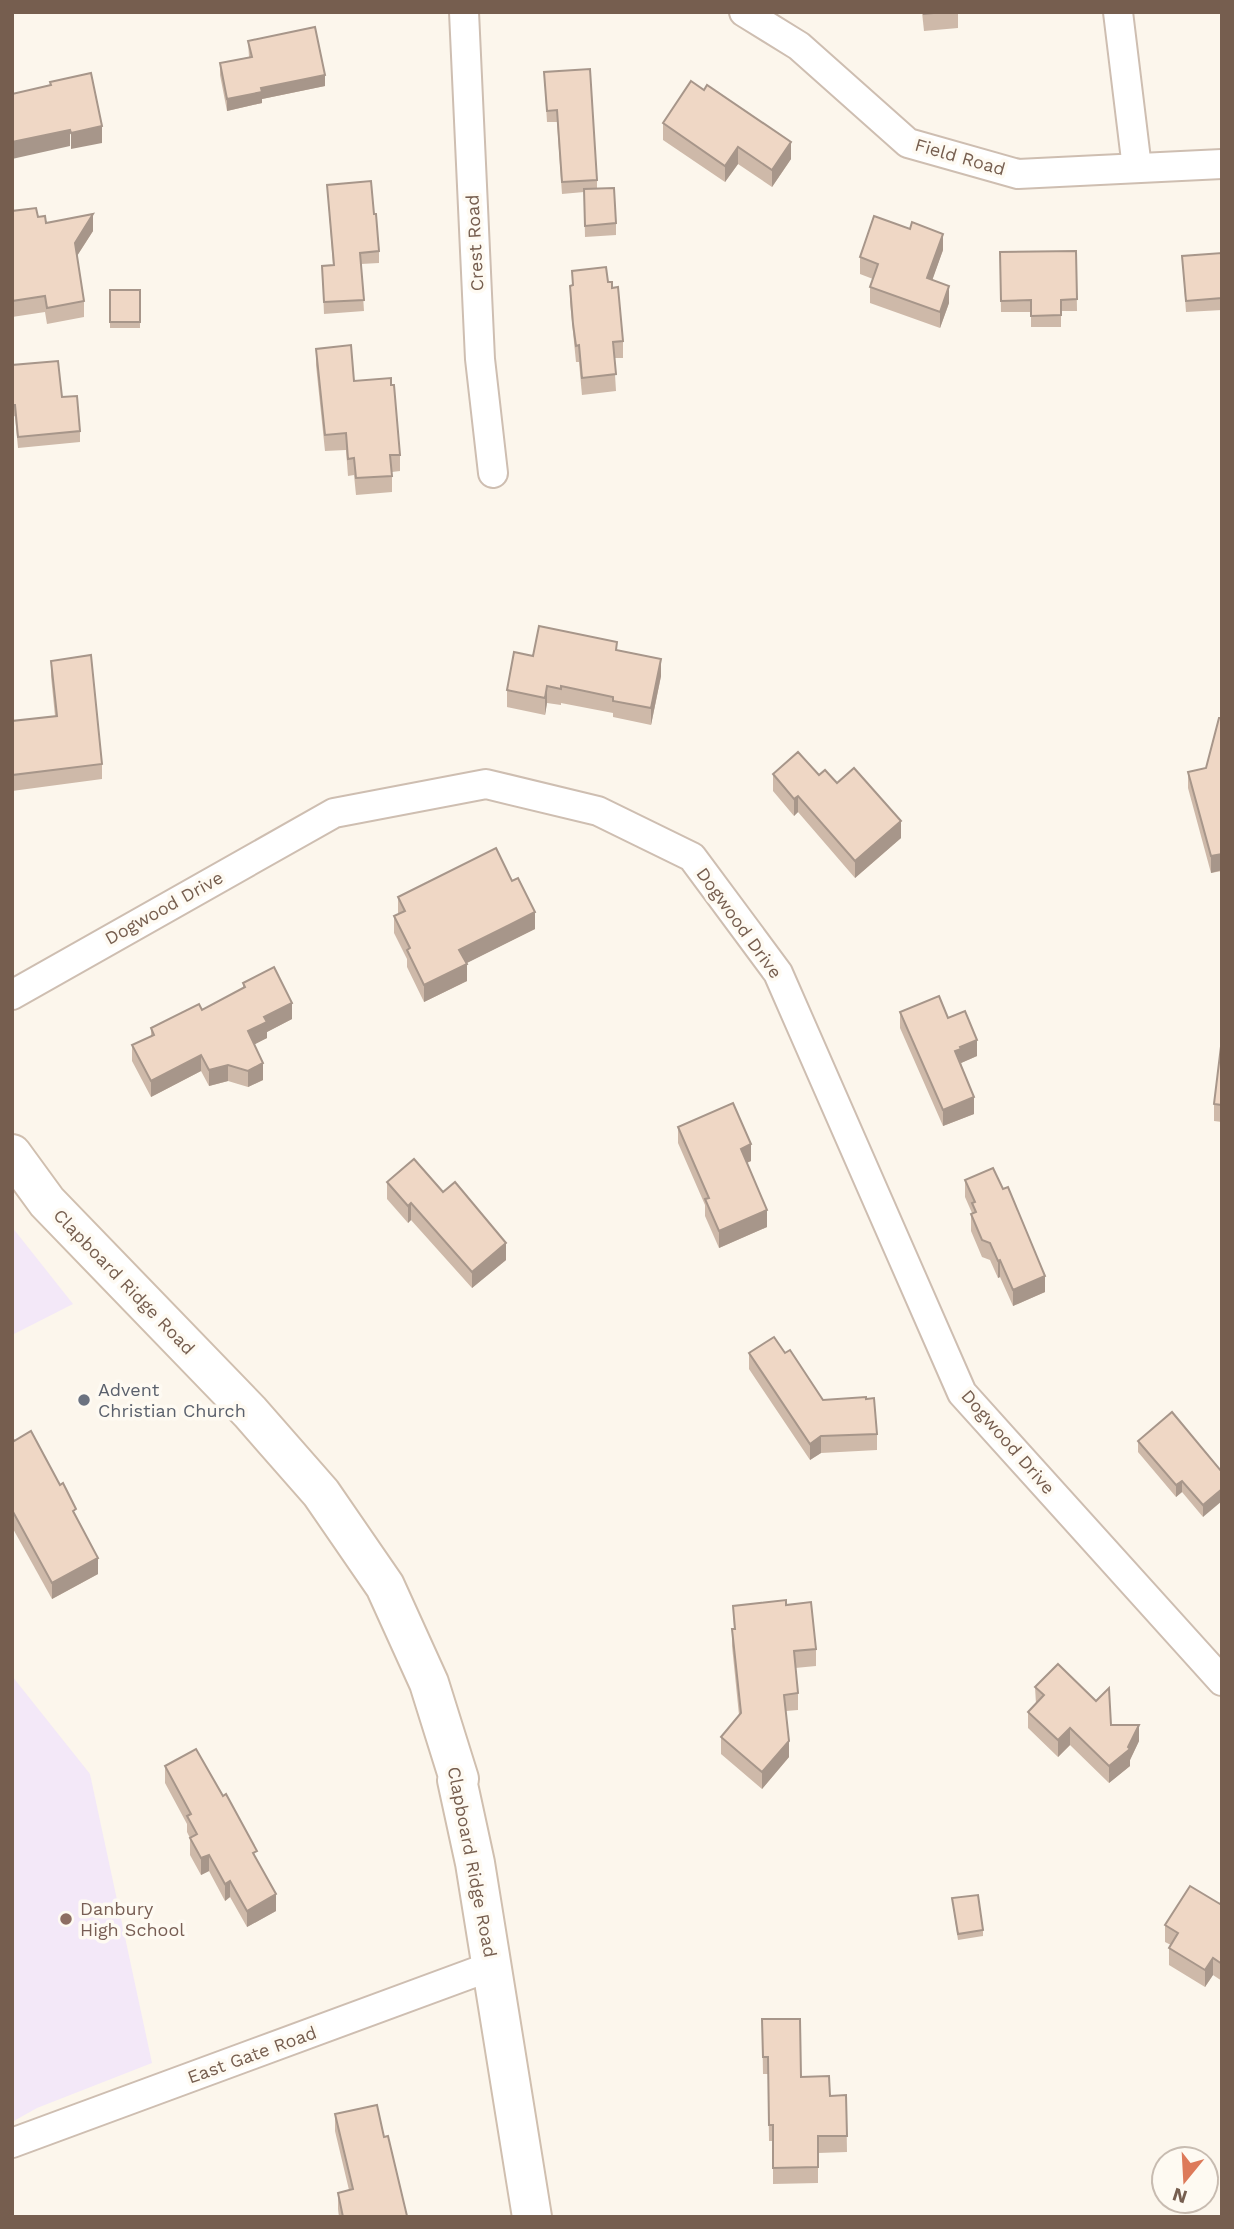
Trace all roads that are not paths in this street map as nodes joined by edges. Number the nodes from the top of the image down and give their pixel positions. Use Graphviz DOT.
graph roads {
  1 [pos="464,12"];
  2 [pos="744,12"];
  3 [pos="1118,12"];
  4 [pos="1222,164"];
  5 [pos="1137,168"];
  6 [pos="493,473"];
  7 [pos="12,995"];
  8 [pos="12,1154"];
  9 [pos="1222,1681"];
  10 [pos="492,1966"];
  11 [pos="12,2143"];
  12 [pos="532,2217"];
  1 -- 6 [label="street, Crest Road"];
  2 -- 5 [label="street, Field Road"];
  3 -- 5 [label="street"];
  4 -- 5 [label="street, Field Road"];
  7 -- 9 [label="street, Dogwood Drive"];
  8 -- 10 [label="main road, Clapboard Ridge Road"];
  10 -- 11 [label="street, East Gate Road"];
  10 -- 12 [label="main road, Clapboard Ridge Road"];
}
